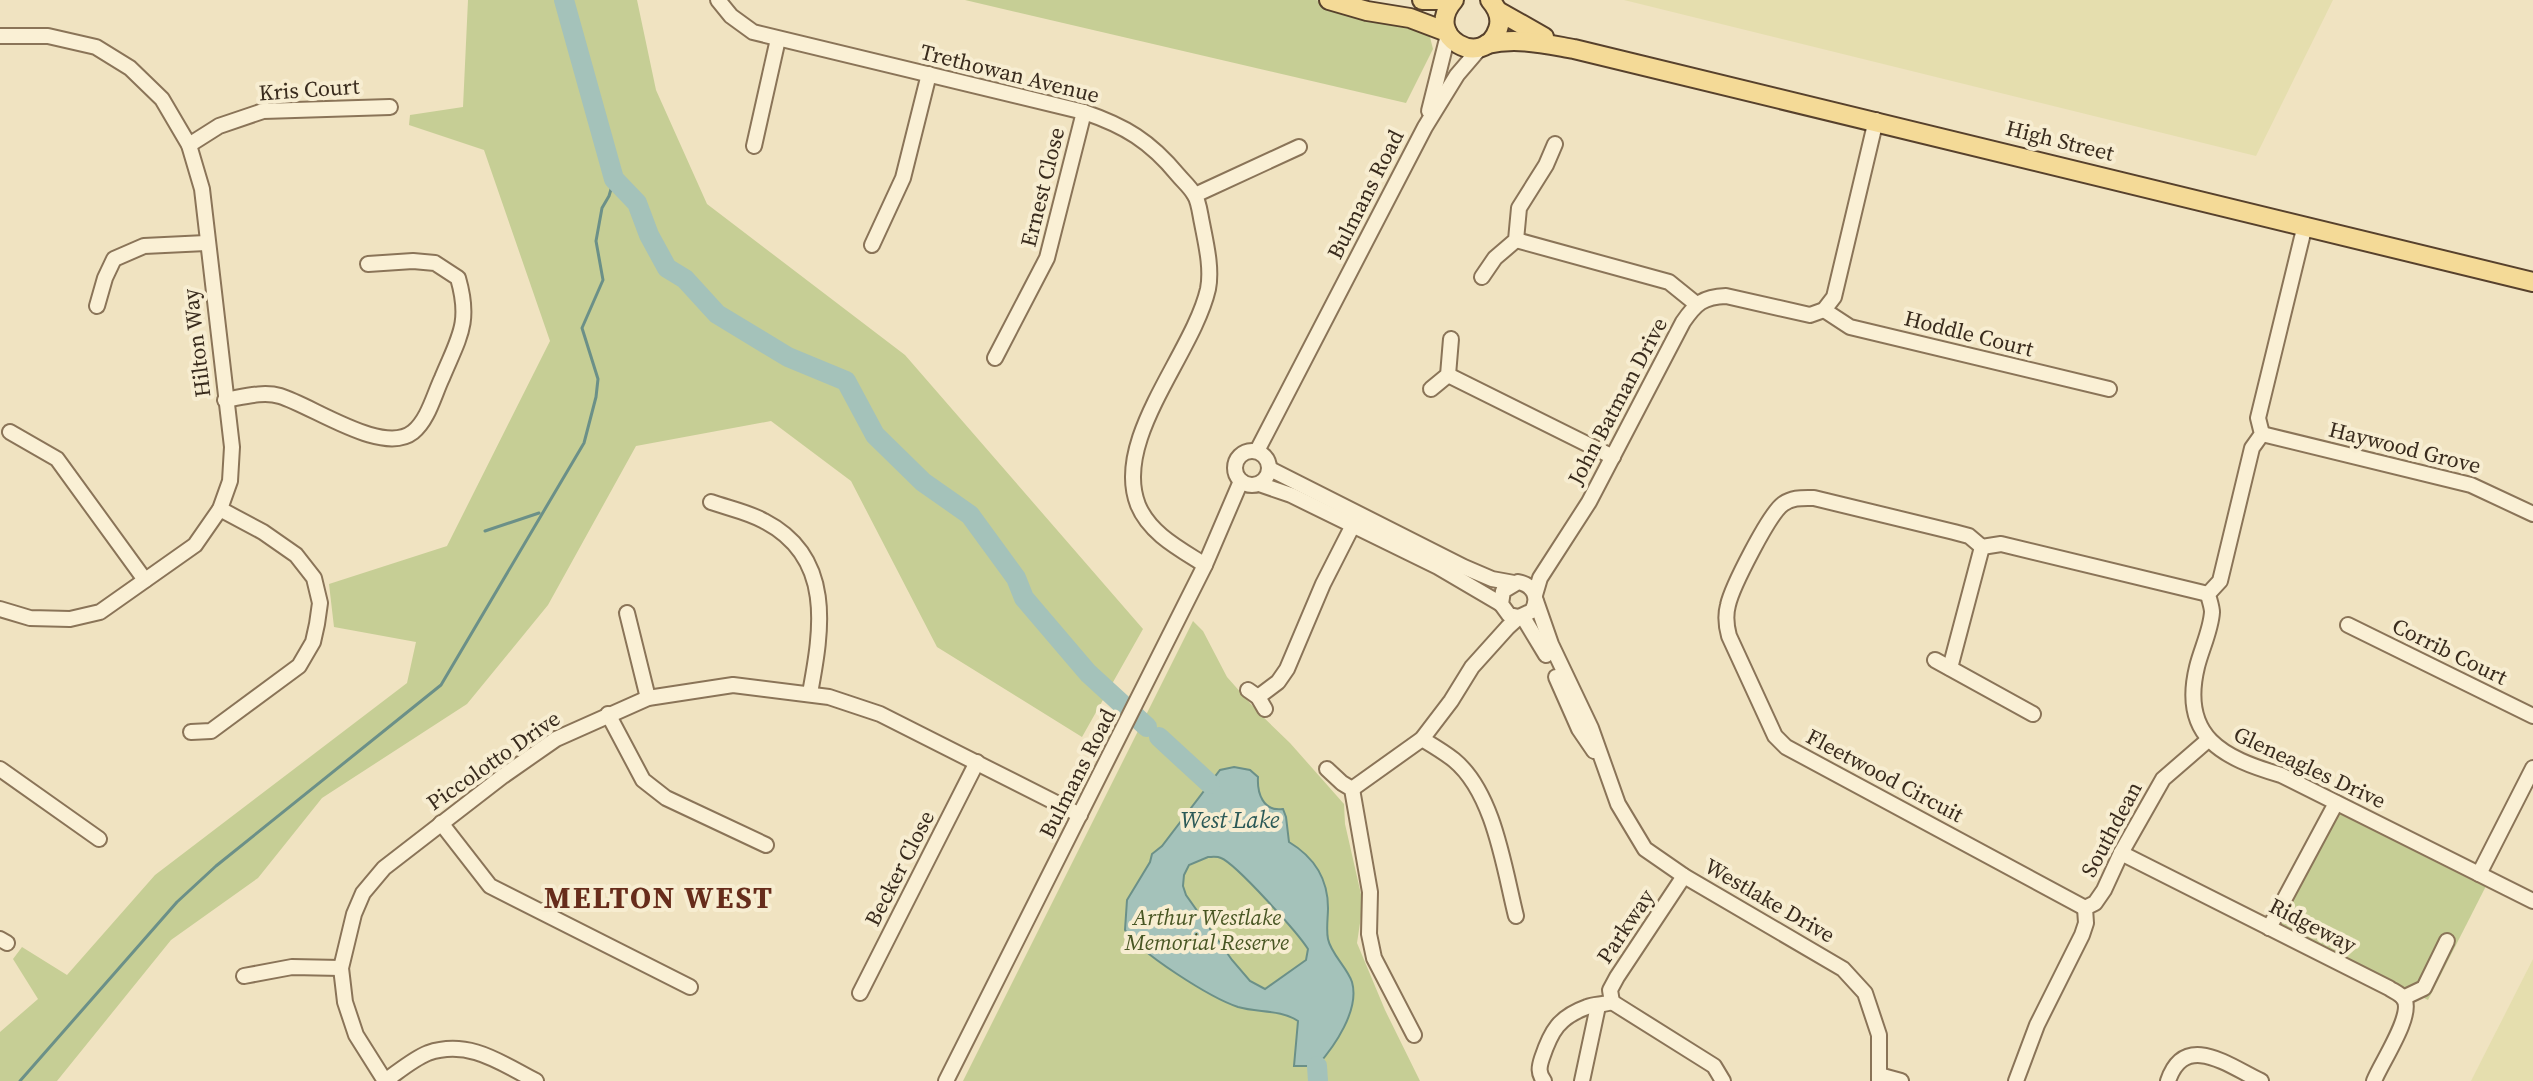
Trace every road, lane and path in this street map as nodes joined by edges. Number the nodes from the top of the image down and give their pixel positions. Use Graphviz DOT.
graph roads {
  1 [pos="718,0"];
  2 [pos="1329,0"];
  3 [pos="1422,0"];
  4 [pos="1451,0"];
  5 [pos="1494,5"];
  6 [pos="1448,34"];
  7 [pos="0,36"];
  8 [pos="778,39"];
  9 [pos="1484,45"];
  10 [pos="1574,49"];
  11 [pos="929,74"];
  12 [pos="390,107"];
  13 [pos="1084,112"];
  14 [pos="1876,120"];
  15 [pos="1425,127"];
  16 [pos="1555,144"];
  17 [pos="189,145"];
  18 [pos="754,146"];
  19 [pos="1299,147"];
  20 [pos="1195,195"];
  21 [pos="2305,225"];
  22 [pos="1516,240"];
  23 [pos="206,243"];
  24 [pos="872,245"];
  25 [pos="368,264"];
  26 [pos="1482,277"];
  27 [pos="2533,282"];
  28 [pos="1695,303"];
  29 [pos="97,306"];
  30 [pos="1824,310"];
  31 [pos="1451,339"];
  32 [pos="995,358"];
  33 [pos="1448,375"];
  34 [pos="1431,389"];
  35 [pos="2109,389"];
  36 [pos="225,400"];
  37 [pos="10,432"];
  38 [pos="2262,434"];
  39 [pos="1257,451"];
  40 [pos="1613,457"];
  41 [pos="1270,469"];
  42 [pos="1241,481"];
  43 [pos="1259,484"];
  44 [pos="711,502"];
  45 [pos="220,509"];
  46 [pos="2533,514"];
  47 [pos="1353,525"];
  48 [pos="1982,547"];
  49 [pos="1554,556"];
  50 [pos="1205,565"];
  51 [pos="145,580"];
  52 [pos="1516,583"];
  53 [pos="2208,594"];
  54 [pos="1536,598"];
  55 [pos="1502,606"];
  56 [pos="0,609"];
  57 [pos="627,613"];
  58 [pos="1521,617"];
  59 [pos="2348,625"];
  60 [pos="1484,653"];
  61 [pos="1935,660"];
  62 [pos="1950,668"];
  63 [pos="810,693"];
  64 [pos="648,698"];
  65 [pos="1257,699"];
  66 [pos="608,714"];
  67 [pos="2033,714"];
  68 [pos="2533,716"];
  69 [pos="191,732"];
  70 [pos="1422,739"];
  71 [pos="2208,740"];
  72 [pos="977,762"];
  73 [pos="2533,768"];
  74 [pos="0,769"];
  75 [pos="1327,769"];
  76 [pos="1607,772"];
  77 [pos="1352,789"];
  78 [pos="2336,803"];
  79 [pos="1080,815"];
  80 [pos="441,823"];
  81 [pos="99,839"];
  82 [pos="766,845"];
  83 [pos="2121,853"];
  84 [pos="2479,874"];
  85 [pos="1684,876"];
  86 [pos="2533,901"];
  87 [pos="1530,906"];
  88 [pos="2085,908"];
  89 [pos="2269,928"];
  90 [pos="2447,941"];
  91 [pos="341,968"];
  92 [pos="244,976"];
  93 [pos="690,987"];
  94 [pos="860,993"];
  95 [pos="2403,998"];
  96 [pos="1605,1004"];
  97 [pos="1414,1035"];
  98 [pos="1879,1078"];
  99 [pos="385,1081"];
  100 [pos="536,1081"];
  101 [pos="946,1081"];
  102 [pos="1544,1081"];
  103 [pos="1582,1081"];
  104 [pos="1723,1081"];
  105 [pos="1901,1081"];
  106 [pos="2016,1081"];
  107 [pos="2168,1081"];
  108 [pos="2261,1081"];
  109 [pos="2374,1081"];
  1 -- 8 [label="street, Trethowan Avenue"];
  2 -- 6 [label="main road"];
  3 -- 4 [label="main road"];
  4 -- 6 [label="main road"];
  5 -- 9 [label="main road"];
  5 -- 10 [label="main road, High Street"];
  6 -- 9 [label="main road"];
  6 -- 15 [label="street, Bulmans Road"];
  7 -- 17 [label="street, Hilton Way"];
  8 -- 11 [label="street, Trethowan Avenue"];
  8 -- 18 [label="street"];
  9 -- 10 [label="main road, High Street"];
  9 -- 15 [label="street, Bulmans Road"];
  10 -- 14 [label="main road, High Street"];
  11 -- 13 [label="street, Trethowan Avenue"];
  11 -- 24 [label="street"];
  12 -- 17 [label="street, Kris Court"];
  13 -- 20 [label="street, Trethowan Avenue"];
  13 -- 32 [label="street, Ernest Close"];
  14 -- 21 [label="main road, High Street"];
  14 -- 30 [label="street"];
  15 -- 39 [label="street, Bulmans Road"];
  16 -- 22 [label="street"];
  17 -- 23 [label="street, Hilton Way"];
  19 -- 20 [label="street"];
  20 -- 50 [label="street, Trethowan Avenue"];
  21 -- 27 [label="main road, High Street"];
  21 -- 38 [label="street, Gleneagles Drive"];
  22 -- 26 [label="street"];
  22 -- 28 [label="street"];
  23 -- 29 [label="street"];
  23 -- 36 [label="street, Hilton Way"];
  25 -- 36 [label="street"];
  28 -- 30 [label="street, John Batman Drive"];
  28 -- 40 [label="street, John Batman Drive"];
  30 -- 35 [label="street, Hoddle Court"];
  31 -- 33 [label="street"];
  33 -- 34 [label="street"];
  33 -- 40 [label="street"];
  36 -- 45 [label="street, Hilton Way"];
  37 -- 51 [label="street"];
  38 -- 46 [label="street, Haywood Grove"];
  38 -- 53 [label="street, Gleneagles Drive"];
  39 -- 41 [label="street"];
  39 -- 42 [label="street"];
  40 -- 49 [label="street, John Batman Drive"];
  41 -- 43 [label="street"];
  41 -- 52 [label="street"];
  42 -- 43 [label="street"];
  42 -- 50 [label="street, Bulmans Road"];
  43 -- 47 [label="street"];
  44 -- 63 [label="street"];
  45 -- 51 [label="street, Hilton Way"];
  45 -- 69 [label="street"];
  47 -- 55 [label="street"];
  47 -- 65 [label="street"];
  48 -- 53 [label="street, Fleetwood Circuit"];
  48 -- 62 [label="street"];
  48 -- 88 [label="street, Fleetwood Circuit"];
  49 -- 52 [label="street, John Batman Drive"];
  49 -- 54 [label="street, John Batman Drive"];
  50 -- 79 [label="street, Bulmans Road"];
  51 -- 56 [label="street, Hilton Way"];
  52 -- 54 [label="street"];
  52 -- 55 [label="street"];
  53 -- 71 [label="street, Gleneagles Drive"];
  54 -- 58 [label="street"];
  54 -- 76 [label="street, Westlake Drive"];
  55 -- 58 [label="street"];
  55 -- 60 [label="street"];
  57 -- 64 [label="street"];
  58 -- 60 [label="street"];
  58 -- 76 [label="street, Westlake Drive"];
  59 -- 68 [label="street, Corrib Court"];
  60 -- 70 [label="street"];
  61 -- 62 [label="street"];
  62 -- 67 [label="street"];
  63 -- 64 [label="street, Piccolotto Drive"];
  63 -- 72 [label="street, Piccolotto Drive"];
  64 -- 66 [label="street, Piccolotto Drive"];
  66 -- 80 [label="street, Piccolotto Drive"];
  66 -- 82 [label="street"];
  70 -- 77 [label="street"];
  70 -- 87 [label="street"];
  71 -- 78 [label="street, Gleneagles Drive"];
  71 -- 83 [label="street, Southdean"];
  72 -- 79 [label="street, Piccolotto Drive"];
  72 -- 94 [label="street, Becker Close"];
  73 -- 84 [label="street"];
  74 -- 81 [label="street"];
  75 -- 77 [label="street"];
  76 -- 85 [label="street, Westlake Drive"];
  77 -- 97 [label="street"];
  78 -- 84 [label="street, Gleneagles Drive"];
  78 -- 89 [label="street"];
  79 -- 101 [label="street, Bulmans Road"];
  80 -- 91 [label="street, Piccolotto Drive"];
  80 -- 93 [label="street"];
  83 -- 88 [label="street, Southdean"];
  83 -- 89 [label="street, Ridgeway"];
  84 -- 86 [label="street, Gleneagles Drive"];
  85 -- 96 [label="street, Parkway"];
  85 -- 98 [label="street, Westlake Drive"];
  88 -- 106 [label="street, Southdean"];
  89 -- 95 [label="street, Ridgeway"];
  90 -- 95 [label="street"];
  91 -- 92 [label="street"];
  91 -- 99 [label="street, Piccolotto Drive"];
  95 -- 109 [label="street"];
  96 -- 102 [label="street"];
  96 -- 103 [label="street, Parkway"];
  96 -- 104 [label="street"];
  98 -- 105 [label="street"];
  99 -- 100 [label="street"];
  107 -- 108 [label="street"];
}
